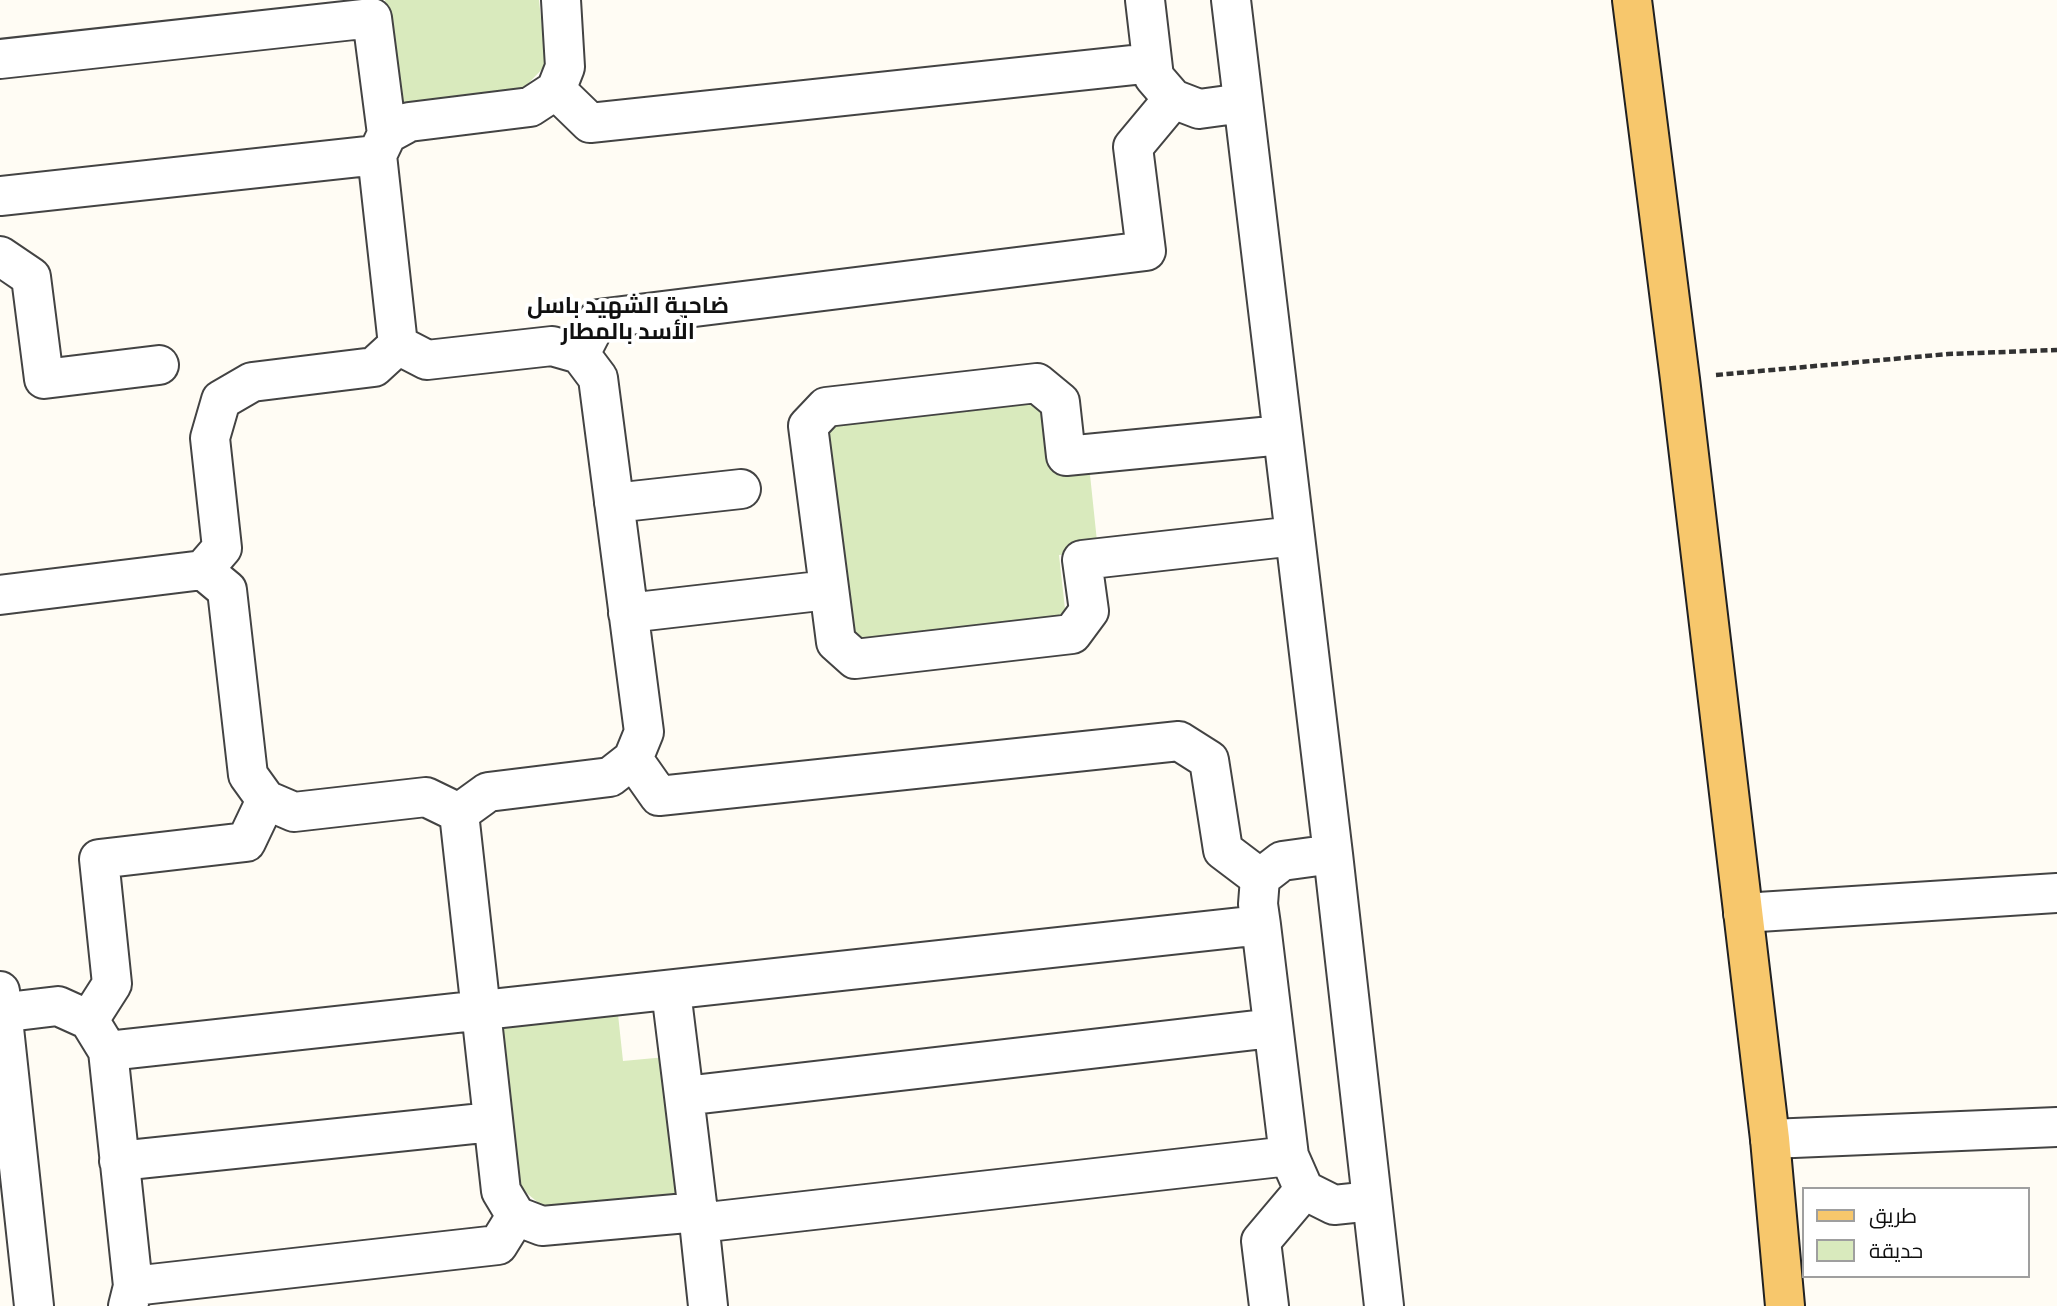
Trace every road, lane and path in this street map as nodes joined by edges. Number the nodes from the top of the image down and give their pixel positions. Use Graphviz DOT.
graph roads {
  1 [pos="564,0"];
  2 [pos="1145,0"];
  3 [pos="1231,0"];
  4 [pos="1632,0"];
  5 [pos="372,9"];
  6 [pos="0,59"];
  7 [pos="1152,63"];
  8 [pos="556,90"];
  9 [pos="1173,99"];
  10 [pos="1243,103"];
  11 [pos="382,144"];
  12 [pos="0,196"];
  13 [pos="0,256"];
  14 [pos="398,345"];
  15 [pos="2057,350"];
  16 [pos="580,354"];
  17 [pos="159,365"];
  18 [pos="1680,379"];
  19 [pos="1282,435"];
  20 [pos="741,489"];
  21 [pos="614,503"];
  22 [pos="1295,536"];
  23 [pos="203,570"];
  24 [pos="828,590"];
  25 [pos="0,595"];
  26 [pos="628,612"];
  27 [pos="633,759"];
  28 [pos="266,800"];
  29 [pos="459,813"];
  30 [pos="1333,854"];
  31 [pos="1261,878"];
  32 [pos="2057,893"];
  33 [pos="1743,913"];
  34 [pos="1261,925"];
  35 [pos="671,991"];
  36 [pos="1,1006"];
  37 [pos="481,1011"];
  38 [pos="1273,1028"];
  39 [pos="99,1035"];
  40 [pos="684,1096"];
  41 [pos="492,1122"];
  42 [pos="2057,1127"];
  43 [pos="1770,1139"];
  44 [pos="119,1161"];
  45 [pos="1296,1173"];
  46 [pos="1372,1201"];
  47 [pos="516,1216"];
  48 [pos="699,1218"];
  49 [pos="131,1296"];
  50 [pos="34,1306"];
  51 [pos="708,1306"];
  52 [pos="1269,1306"];
  53 [pos="1384,1306"];
  54 [pos="1785,1306"];
  1 -- 8 [label="street"];
  2 -- 7 [label="street"];
  3 -- 10 [label="street"];
  4 -- 18 [label="main road"];
  5 -- 6 [label="street"];
  5 -- 11 [label="street"];
  7 -- 8 [label="street"];
  7 -- 9 [label="street"];
  8 -- 11 [label="street"];
  9 -- 10 [label="street"];
  9 -- 16 [label="street"];
  10 -- 19 [label="street"];
  11 -- 12 [label="street"];
  11 -- 14 [label="street"];
  13 -- 17 [label="street"];
  14 -- 16 [label="street"];
  14 -- 23 [label="street"];
  15 -- 18 [label="path"];
  16 -- 21 [label="street"];
  18 -- 33 [label="main road"];
  19 -- 22 [label="street"];
  19 -- 24 [label="street"];
  20 -- 21 [label="street"];
  21 -- 26 [label="street"];
  22 -- 24 [label="street"];
  22 -- 30 [label="street"];
  23 -- 25 [label="street"];
  23 -- 28 [label="street"];
  24 -- 26 [label="street"];
  26 -- 27 [label="street"];
  27 -- 29 [label="street"];
  27 -- 31 [label="street"];
  28 -- 29 [label="street"];
  28 -- 39 [label="street"];
  29 -- 37 [label="street"];
  30 -- 31 [label="street"];
  30 -- 46 [label="street"];
  31 -- 34 [label="street"];
  32 -- 33 [label="street"];
  33 -- 43 [label="main road"];
  34 -- 35 [label="street"];
  34 -- 38 [label="street"];
  35 -- 37 [label="street"];
  35 -- 40 [label="street"];
  36 -- 39 [label="street"];
  36 -- 50 [label="street"];
  37 -- 39 [label="street"];
  37 -- 41 [label="street"];
  38 -- 40 [label="street"];
  38 -- 45 [label="street"];
  39 -- 44 [label="street"];
  40 -- 48 [label="street"];
  41 -- 44 [label="street"];
  41 -- 47 [label="street"];
  42 -- 43 [label="street"];
  43 -- 54 [label="main road"];
  44 -- 49 [label="street"];
  45 -- 46 [label="street"];
  45 -- 48 [label="street"];
  45 -- 52 [label="street"];
  46 -- 53 [label="street"];
  47 -- 48 [label="street"];
  47 -- 49 [label="street"];
  48 -- 51 [label="street"];
}
